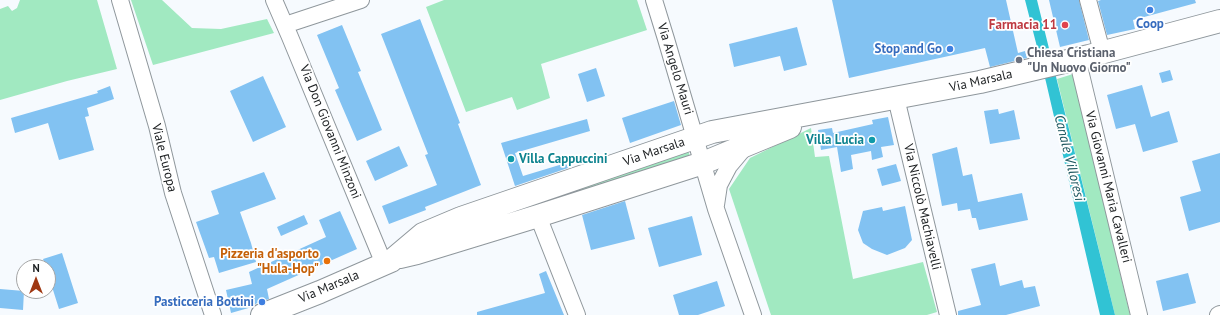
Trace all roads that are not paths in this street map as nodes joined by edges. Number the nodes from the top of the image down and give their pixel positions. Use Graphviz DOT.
graph roads {
  1 [pos="120,0"];
  2 [pos="274,0"];
  3 [pos="361,0"];
  4 [pos="654,0"];
  5 [pos="1088,0"];
  6 [pos="1220,20"];
  7 [pos="285,25"];
  8 [pos="1102,52"];
  9 [pos="1077,58"];
  10 [pos="896,98"];
  11 [pos="834,110"];
  12 [pos="695,138"];
  13 [pos="748,144"];
  14 [pos="703,163"];
  15 [pos="716,209"];
  16 [pos="538,216"];
  17 [pos="390,261"];
  18 [pos="213,315"];
  19 [pos="262,315"];
  20 [pos="577,315"];
  21 [pos="754,315"];
  22 [pos="948,315"];
  23 [pos="1139,315"];
  1 -- 18 [label="street, Viale Europa"];
  2 -- 7 [label="street, Via Don Giovanni Minzoni"];
  3 -- 7 [label="street"];
  4 -- 12 [label="street, Via Angelo Mauri"];
  5 -- 8 [label="street"];
  6 -- 8 [label="street, Via Marsala"];
  7 -- 17 [label="street, Via Don Giovanni Minzoni"];
  8 -- 9 [label="street, Via Marsala"];
  9 -- 10 [label="street, Via Marsala"];
  9 -- 23 [label="street, Via Giovanni Maria Cavalleri"];
  10 -- 11 [label="street, Via Marsala"];
  10 -- 22 [label="street, Via Niccolò Machiavelli"];
  11 -- 12 [label="street, Via Marsala"];
  11 -- 13 [label="street, Via Marsala"];
  12 -- 14 [label="street, Via Angelo Mauri"];
  12 -- 17 [label="street, Via Marsala"];
  13 -- 14 [label="street, Via Marsala"];
  13 -- 15 [label="street"];
  14 -- 15 [label="street, Via Angelo Mauri"];
  14 -- 16 [label="street, Via Marsala"];
  15 -- 21 [label="street, Via Angelo Mauri"];
  16 -- 17 [label="street, Via Marsala"];
  16 -- 20 [label="street"];
  17 -- 19 [label="street, Via Marsala"];
}
